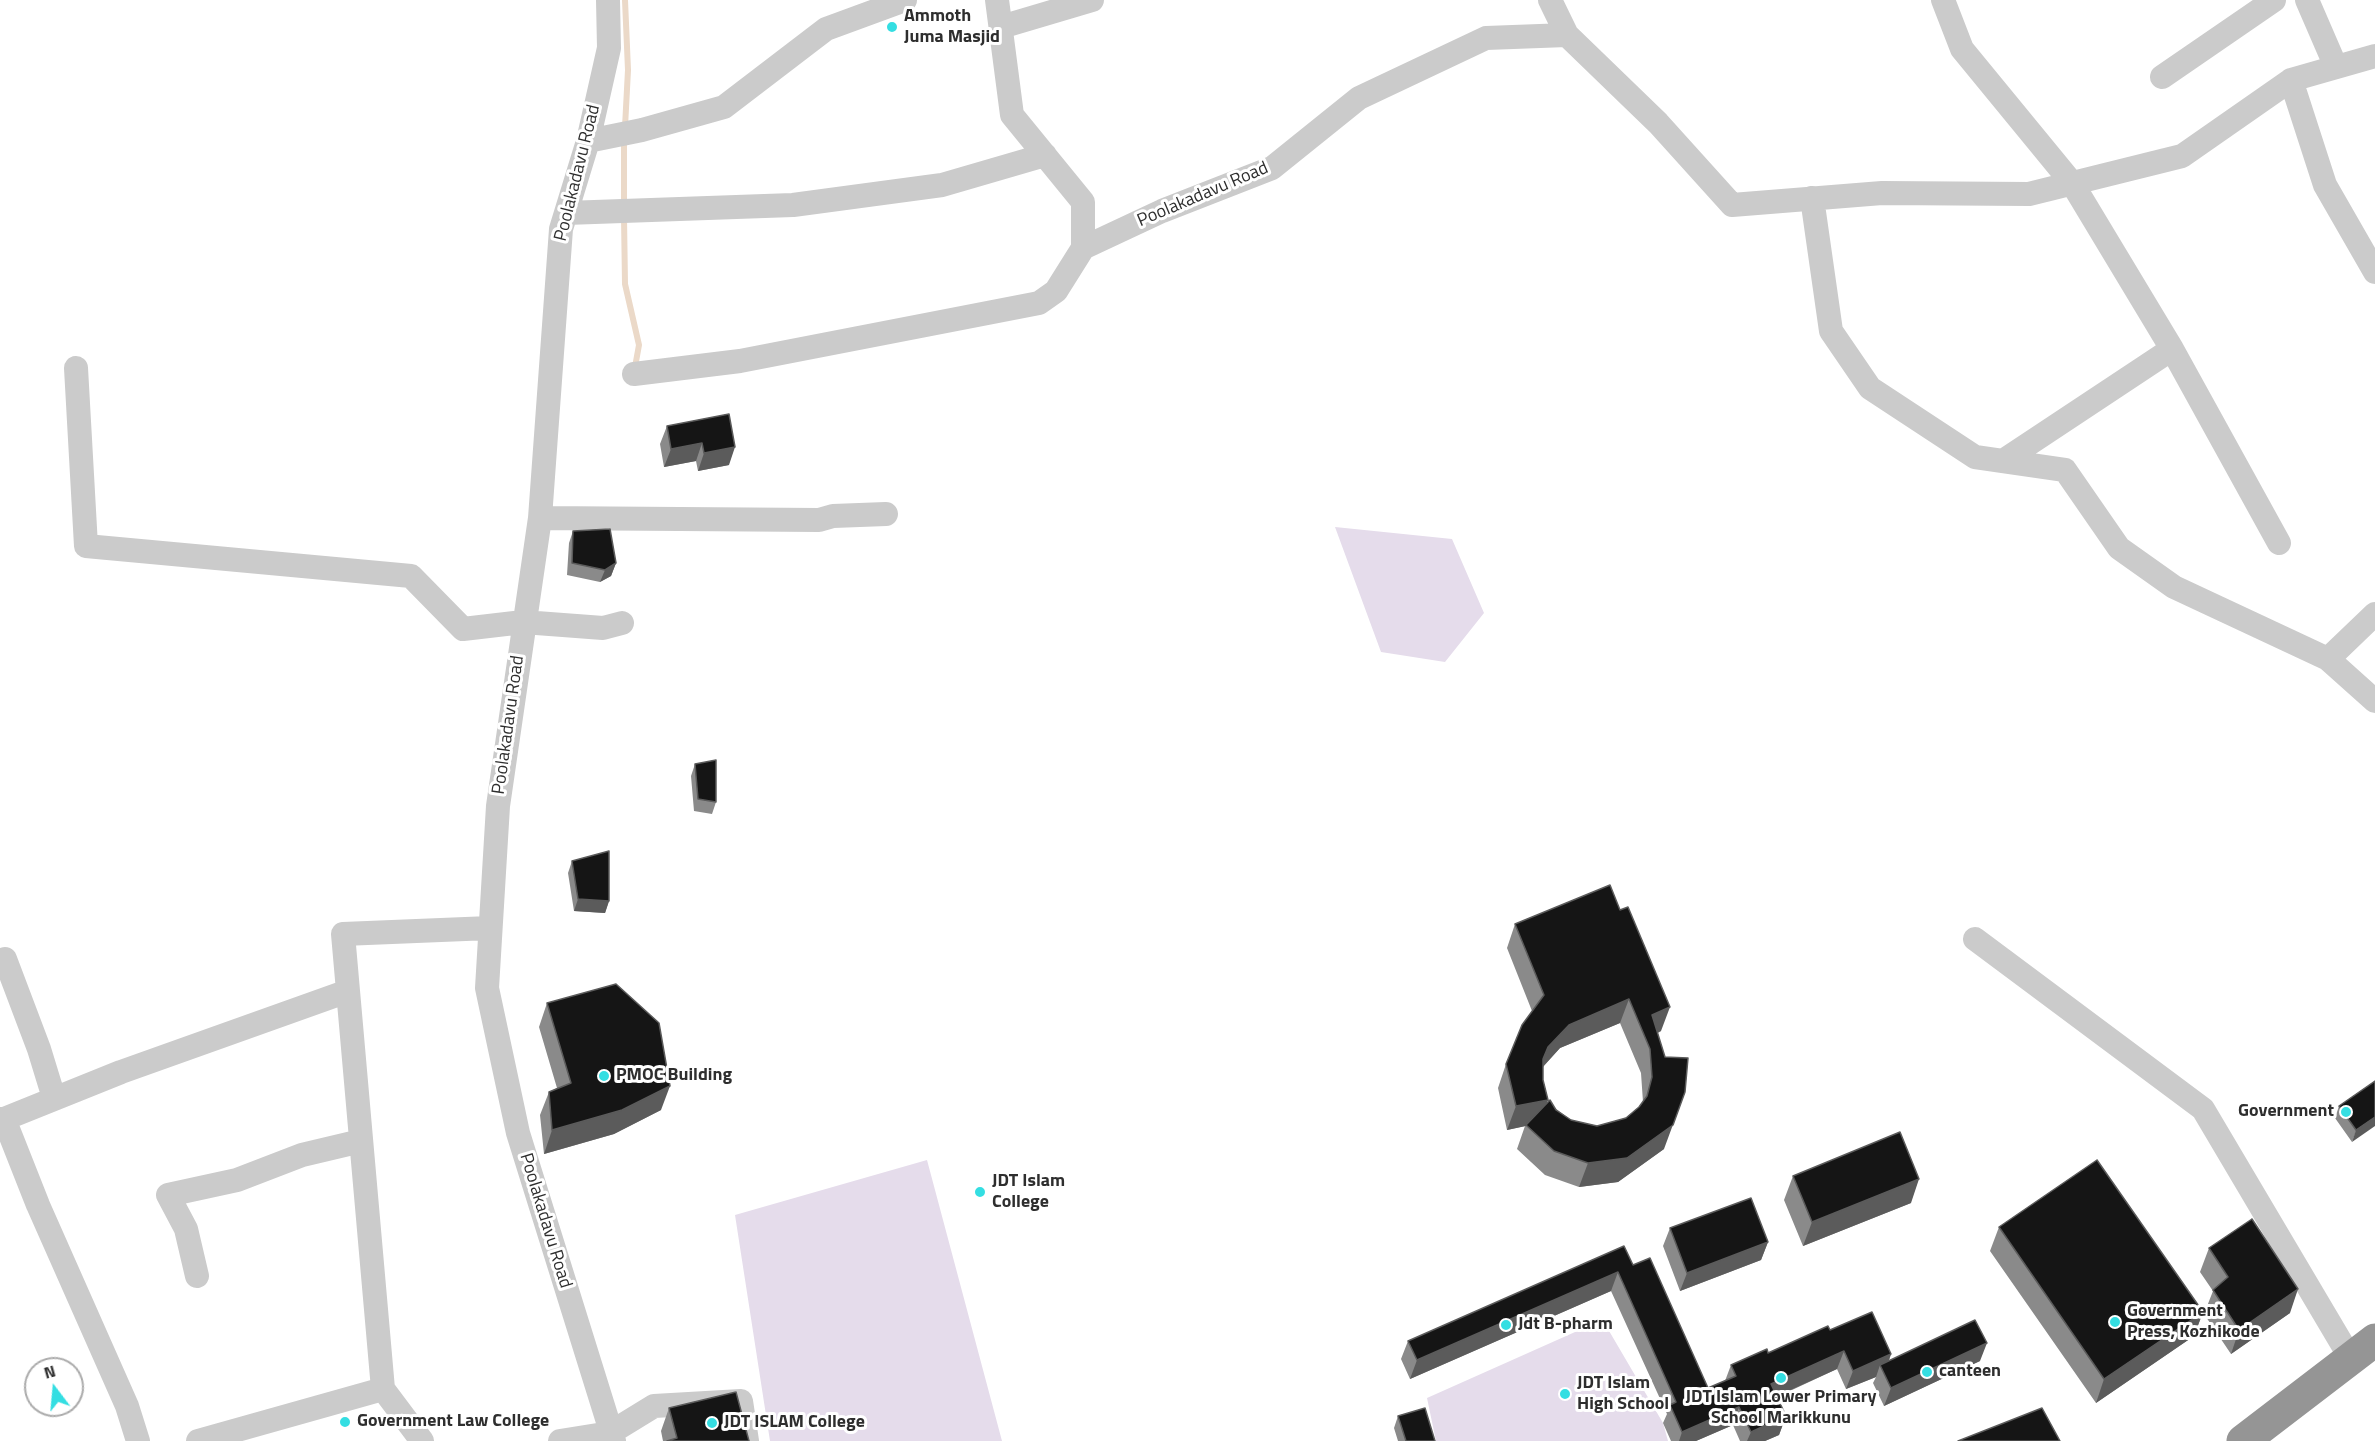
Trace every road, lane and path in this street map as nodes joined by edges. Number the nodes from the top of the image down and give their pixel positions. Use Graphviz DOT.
graph roads {
  1 [pos="608,0"];
  2 [pos="904,0"];
  3 [pos="998,0"];
  4 [pos="1092,0"];
  5 [pos="1550,0"];
  6 [pos="1943,0"];
  7 [pos="2274,0"];
  8 [pos="2307,0"];
  9 [pos="1001,27"];
  10 [pos="1567,35"];
  11 [pos="2375,56"];
  12 [pos="2336,67"];
  13 [pos="2162,77"];
  14 [pos="2291,80"];
  15 [pos="588,141"];
  16 [pos="1045,155"];
  17 [pos="2072,183"];
  18 [pos="1812,198"];
  19 [pos="566,213"];
  20 [pos="1083,248"];
  21 [pos="2375,271"];
  22 [pos="2172,350"];
  23 [pos="76,368"];
  24 [pos="634,374"];
  25 [pos="2003,461"];
  26 [pos="886,514"];
  27 [pos="540,518"];
  28 [pos="2279,543"];
  29 [pos="2375,614"];
  30 [pos="523,622"];
  31 [pos="622,623"];
  32 [pos="2328,659"];
  33 [pos="2375,701"];
  34 [pos="490,928"];
  35 [pos="1975,939"];
  36 [pos="5,959"];
  37 [pos="348,991"];
  38 [pos="54,1098"];
  39 [pos="2,1119"];
  40 [pos="361,1141"];
  41 [pos="197,1276"];
  42 [pos="2363,1349"];
  43 [pos="383,1389"];
  44 [pos="612,1437"];
  45 [pos="138,1441"];
  46 [pos="198,1441"];
  47 [pos="422,1441"];
  48 [pos="560,1441"];
  49 [pos="747,1441"];
  50 [pos="2243,1441"];
  1 -- 15 [label="street, Poolakadavu Road"];
  2 -- 15 [label="street"];
  3 -- 9 [label="street"];
  4 -- 9 [label="street"];
  5 -- 10 [label="street"];
  6 -- 17 [label="street"];
  7 -- 13 [label="street"];
  8 -- 12 [label="street"];
  9 -- 16 [label="street"];
  10 -- 18 [label="street"];
  10 -- 20 [label="street, Poolakadavu Road"];
  11 -- 12 [label="street"];
  12 -- 14 [label="street"];
  14 -- 17 [label="street"];
  14 -- 21 [label="street"];
  15 -- 19 [label="street, Poolakadavu Road"];
  16 -- 19 [label="street"];
  16 -- 20 [label="street"];
  17 -- 18 [label="street"];
  17 -- 22 [label="street"];
  18 -- 25 [label="street"];
  19 -- 27 [label="street, Poolakadavu Road"];
  20 -- 24 [label="street"];
  22 -- 25 [label="street"];
  22 -- 28 [label="street"];
  23 -- 30 [label="street"];
  25 -- 32 [label="street"];
  26 -- 27 [label="street"];
  27 -- 30 [label="street, Poolakadavu Road"];
  29 -- 32 [label="street"];
  30 -- 31 [label="street"];
  30 -- 34 [label="street, Poolakadavu Road"];
  32 -- 33 [label="street"];
  34 -- 37 [label="street"];
  34 -- 44 [label="street, Poolakadavu Road"];
  35 -- 42 [label="street"];
  36 -- 38 [label="street"];
  37 -- 38 [label="street"];
  37 -- 40 [label="street"];
  38 -- 39 [label="street"];
  39 -- 45 [label="street"];
  40 -- 41 [label="street"];
  40 -- 43 [label="street"];
  42 -- 50 [label="highway"];
  43 -- 46 [label="street"];
  43 -- 47 [label="street"];
  44 -- 48 [label="street"];
  44 -- 49 [label="street"];
}
